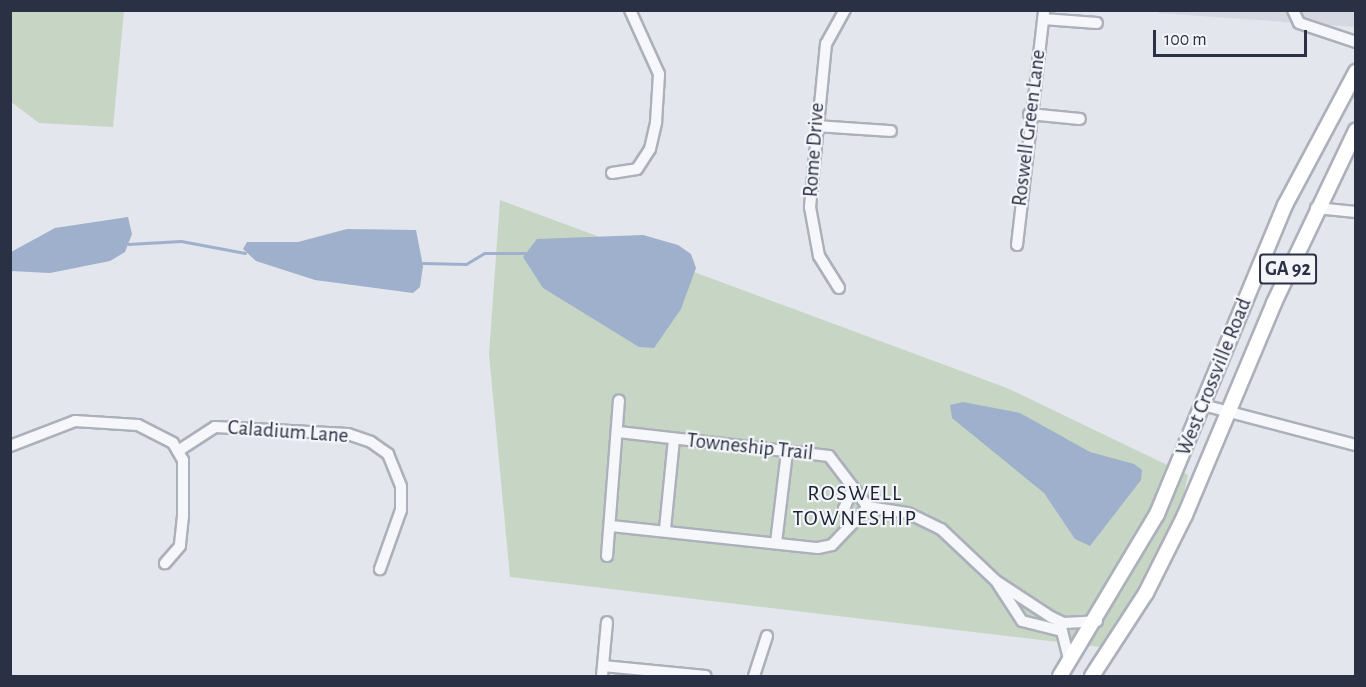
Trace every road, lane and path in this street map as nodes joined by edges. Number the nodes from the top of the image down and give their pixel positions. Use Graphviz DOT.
graph roads {
  1 [pos="630,10"];
  2 [pos="844,10"];
  3 [pos="1293,10"];
  4 [pos="1043,15"];
  5 [pos="1097,23"];
  6 [pos="1356,42"];
  7 [pos="1356,72"];
  8 [pos="1029,114"];
  9 [pos="1080,119"];
  10 [pos="817,126"];
  11 [pos="1356,130"];
  12 [pos="891,131"];
  13 [pos="612,173"];
  14 [pos="1316,208"];
  15 [pos="1356,212"];
  16 [pos="1017,245"];
  17 [pos="839,288"];
  18 [pos="619,400"];
  19 [pos="1203,405"];
  20 [pos="1228,412"];
  21 [pos="619,432"];
  22 [pos="674,439"];
  23 [pos="1356,445"];
  24 [pos="10,446"];
  25 [pos="178,451"];
  26 [pos="787,452"];
  27 [pos="860,496"];
  28 [pos="868,507"];
  29 [pos="859,518"];
  30 [pos="611,526"];
  31 [pos="665,529"];
  32 [pos="776,543"];
  33 [pos="607,556"];
  34 [pos="165,563"];
  35 [pos="380,569"];
  36 [pos="996,581"];
  37 [pos="1097,621"];
  38 [pos="606,622"];
  39 [pos="1063,627"];
  40 [pos="766,636"];
  41 [pos="1070,662"];
  42 [pos="602,671"];
  43 [pos="706,676"];
  44 [pos="754,676"];
  45 [pos="1060,676"];
  46 [pos="1092,676"];
  1 -- 13 [label="street"];
  2 -- 10 [label="street, Rome Drive"];
  3 -- 6 [label="street"];
  4 -- 5 [label="street"];
  4 -- 8 [label="street, Roswell Green Lane"];
  7 -- 19 [label="main road, West Crossville Road / GA 92"];
  8 -- 9 [label="street"];
  8 -- 16 [label="street, Roswell Green Lane"];
  10 -- 12 [label="street"];
  10 -- 17 [label="street, Rome Drive"];
  11 -- 14 [label="main road, West Crossville Road / GA 92"];
  14 -- 15 [label="street"];
  14 -- 20 [label="main road, West Crossville Road / GA 92"];
  18 -- 21 [label="street"];
  19 -- 20 [label="street"];
  19 -- 37 [label="main road, West Crossville Road / GA 92"];
  20 -- 23 [label="street"];
  20 -- 46 [label="main road, West Crossville Road / GA 92"];
  21 -- 22 [label="street, Towneship Trail"];
  21 -- 30 [label="street"];
  22 -- 26 [label="street, Towneship Trail"];
  22 -- 31 [label="street"];
  24 -- 25 [label="street"];
  25 -- 34 [label="street"];
  25 -- 35 [label="street, Caladium Lane"];
  26 -- 27 [label="street, Towneship Trail"];
  26 -- 32 [label="street"];
  27 -- 28 [label="street, Towneship Trail"];
  27 -- 29 [label="street"];
  28 -- 29 [label="street"];
  28 -- 36 [label="street"];
  29 -- 32 [label="street"];
  30 -- 31 [label="street"];
  30 -- 33 [label="street"];
  31 -- 32 [label="street"];
  36 -- 39 [label="street"];
  36 -- 39 [label="street"];
  37 -- 39 [label="street"];
  37 -- 41 [label="main road, West Crossville Road / GA 92"];
  38 -- 42 [label="street"];
  39 -- 41 [label="street"];
  40 -- 44 [label="street"];
  41 -- 45 [label="main road, West Crossville Road / GA 92"];
  42 -- 43 [label="street"];
}
